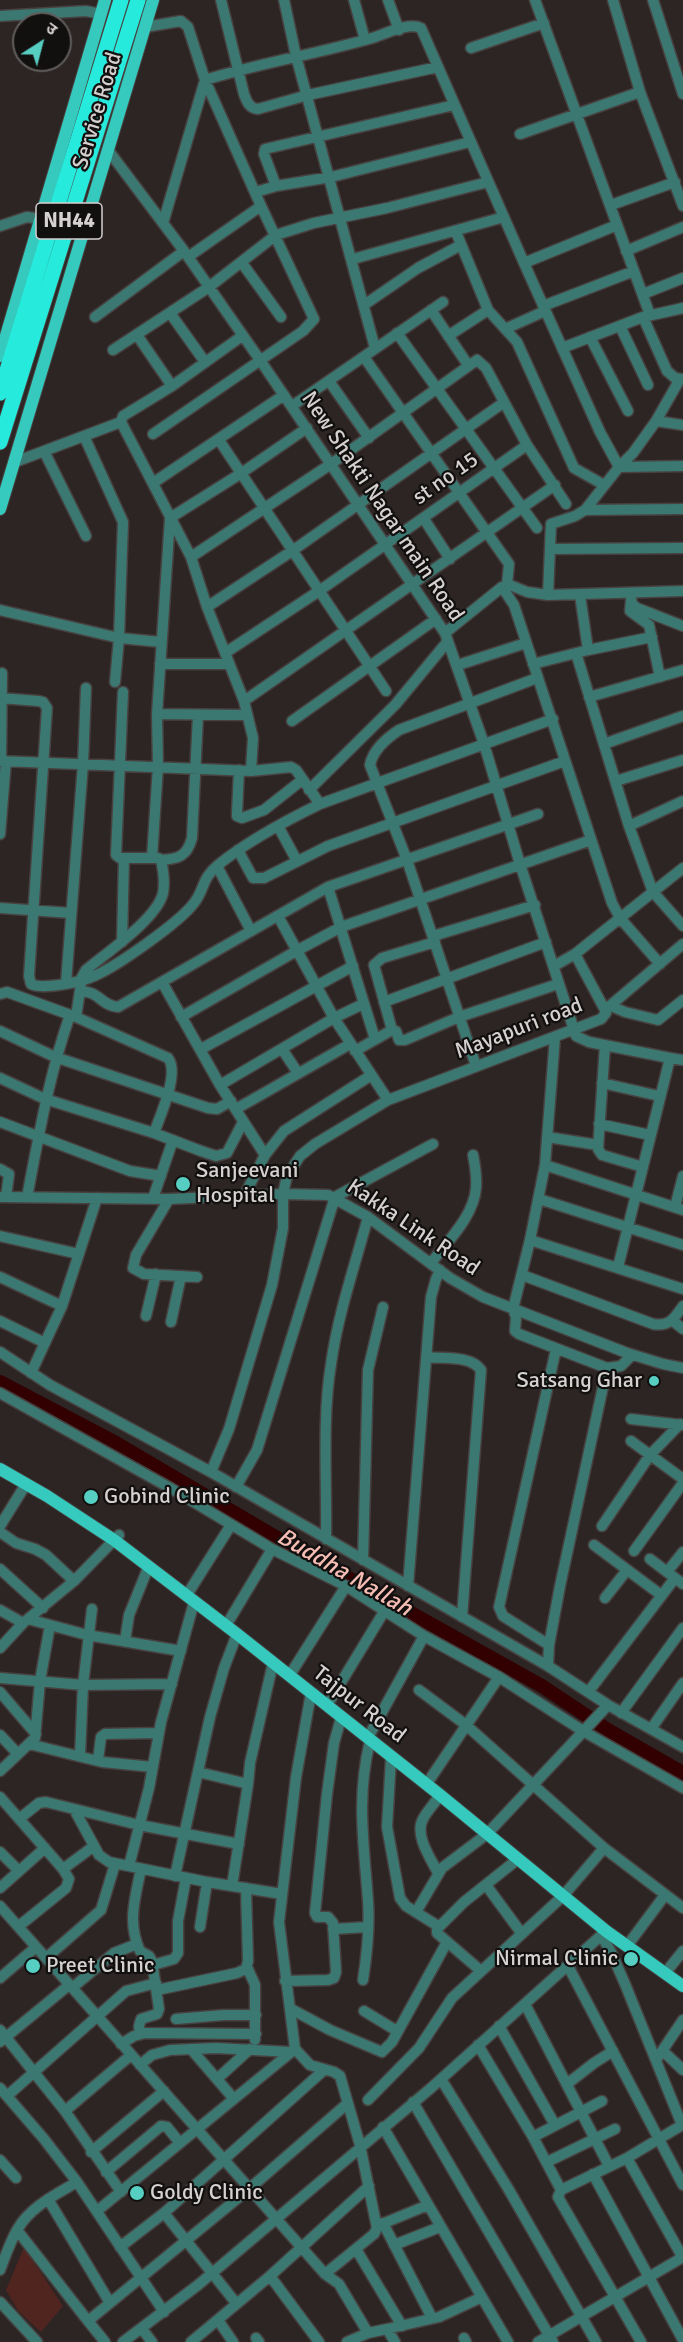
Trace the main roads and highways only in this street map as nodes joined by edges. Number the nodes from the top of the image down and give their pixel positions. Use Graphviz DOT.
graph roads {
  1 [pos="105,0"];
  2 [pos="121,0"];
  3 [pos="138,0"];
  4 [pos="153,0"];
  5 [pos="87,88"];
  6 [pos="6,317"];
  7 [pos="0,357"];
  8 [pos="0,393"];
  9 [pos="0,441"];
  10 [pos="0,509"];
  11 [pos="0,1460"];
  12 [pos="0,1469"];
  13 [pos="116,1538"];
  14 [pos="370,1736"];
  15 [pos="490,1831"];
  16 [pos="565,1894"];
  17 [pos="629,1943"];
  18 [pos="683,1977"];
  19 [pos="683,1986"];
  1 -- 5 [label="main road, Service Road"];
  2 -- 5 [label="highway, NH44"];
  3 -- 9 [label="highway, NH44"];
  4 -- 10 [label="main road, Service Road"];
  5 -- 6 [label="main road, Service Road"];
  5 -- 8 [label="highway, NH44"];
  6 -- 7 [label="main road, Service Road"];
  11 -- 13 [label="main road, Tajpur Road"];
  12 -- 13 [label="main road, Tajpur Road"];
  13 -- 14 [label="main road, Tajpur Road"];
  13 -- 14 [label="main road, Tajpur Road"];
  14 -- 15 [label="main road, Tajpur Road"];
  14 -- 15 [label="main road, Tajpur Road"];
  15 -- 16 [label="main road, Tajpur Road"];
  15 -- 16 [label="main road, Tajpur Road"];
  16 -- 17 [label="main road, Tajpur Road"];
  16 -- 17 [label="main road, Tajpur Road"];
  17 -- 18 [label="main road, Tajpur Road"];
  17 -- 19 [label="main road, Tajpur Road"];
}
